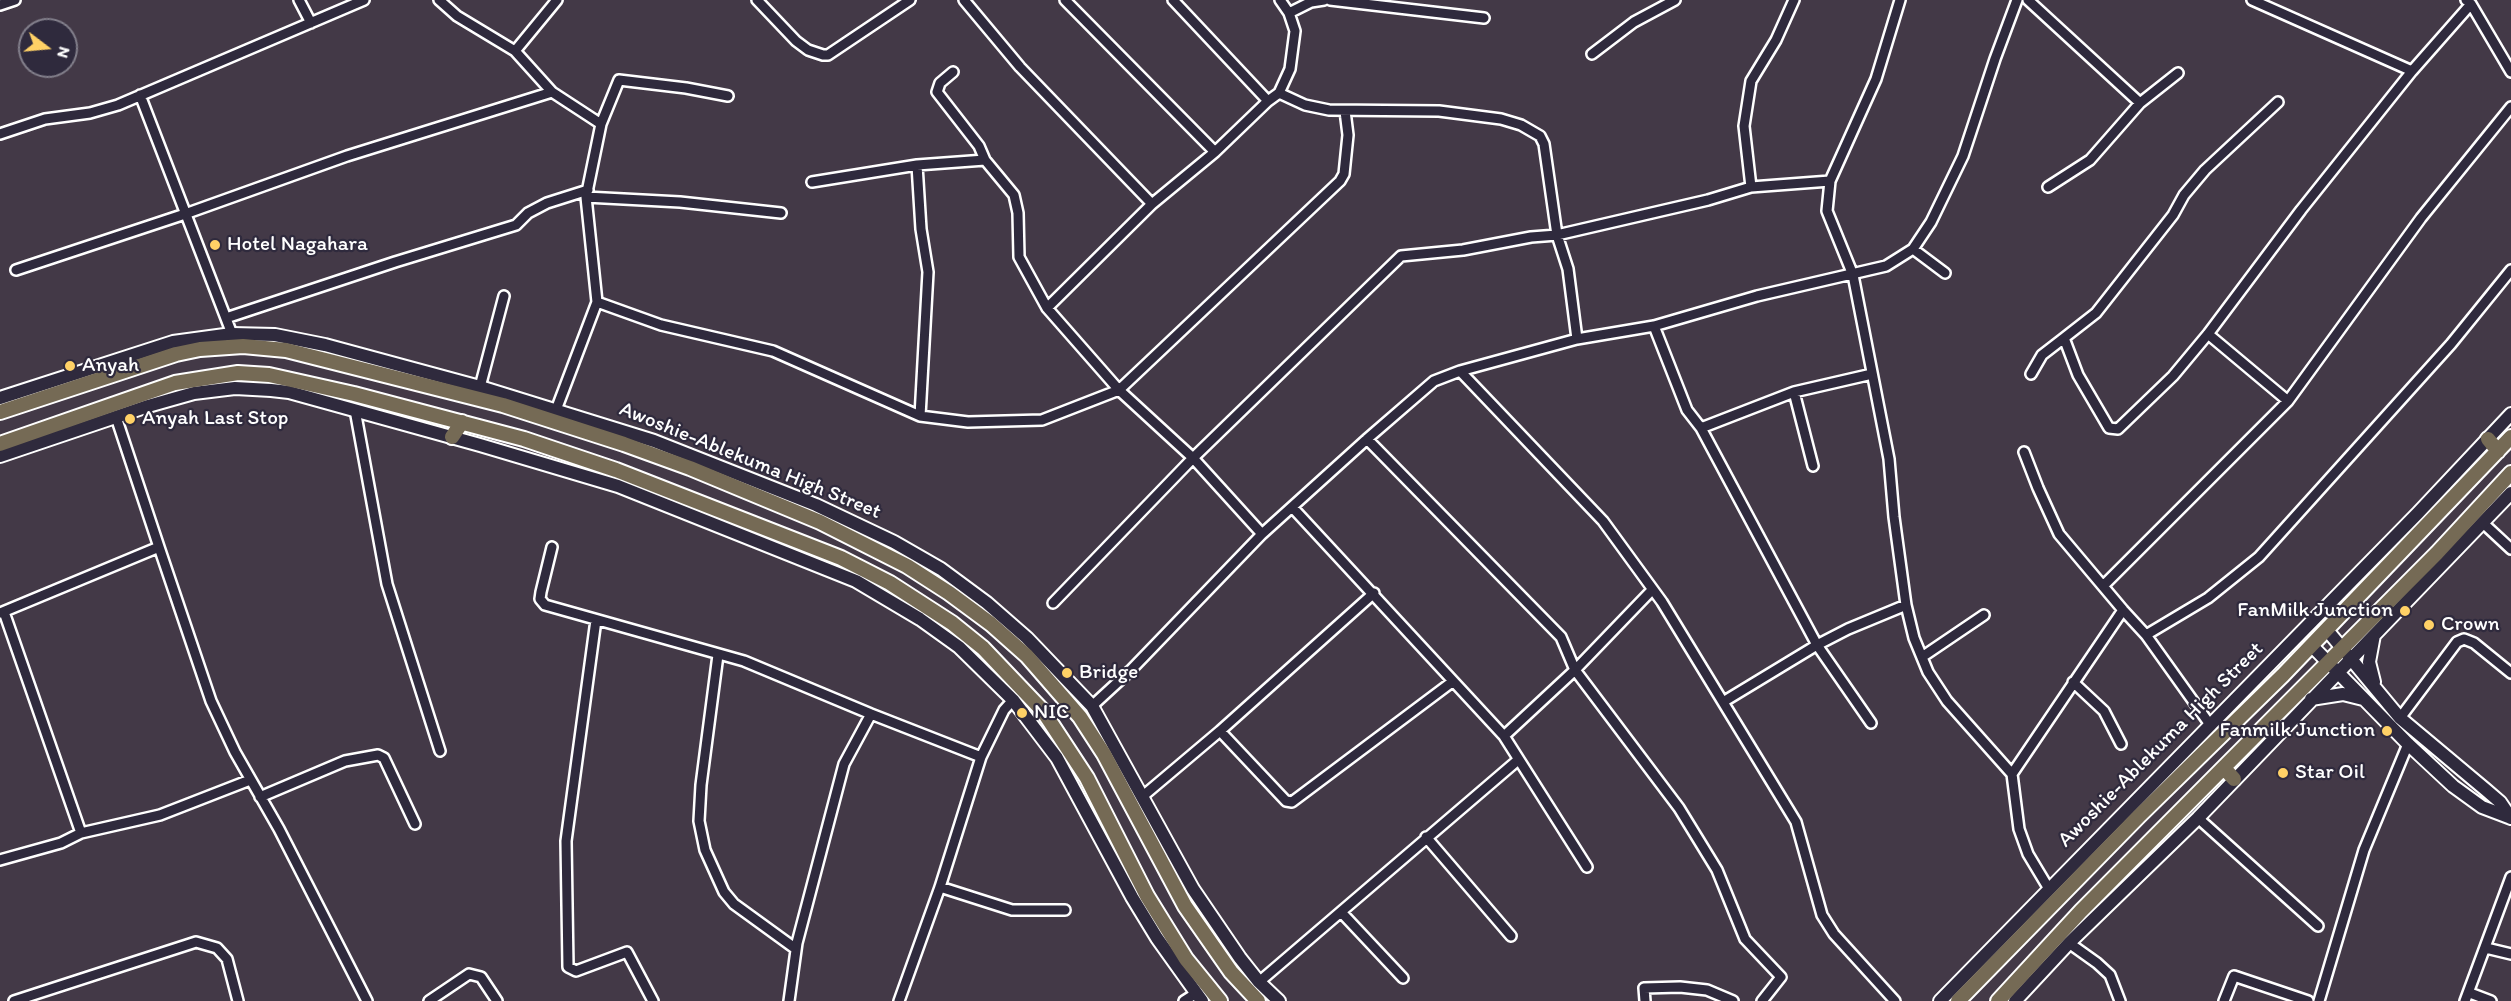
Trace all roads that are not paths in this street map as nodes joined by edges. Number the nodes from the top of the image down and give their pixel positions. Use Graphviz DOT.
graph roads {
  1 [pos="15,0"];
  2 [pos="299,0"];
  3 [pos="364,0"];
  4 [pos="439,0"];
  5 [pos="557,0"];
  6 [pos="757,0"];
  7 [pos="910,0"];
  8 [pos="964,0"];
  9 [pos="1065,0"];
  10 [pos="1173,0"];
  11 [pos="1280,0"];
  12 [pos="1324,0"];
  13 [pos="1330,0"];
  14 [pos="1675,0"];
  15 [pos="1794,0"];
  16 [pos="1900,0"];
  17 [pos="2017,0"];
  18 [pos="2028,0"];
  19 [pos="2252,0"];
  20 [pos="2468,2"];
  21 [pos="0,5"];
  22 [pos="1289,13"];
  23 [pos="1484,18"];
  24 [pos="311,23"];
  25 [pos="515,51"];
  26 [pos="1592,54"];
  27 [pos="2412,71"];
  28 [pos="953,72"];
  29 [pos="2511,72"];
  30 [pos="2178,74"];
  31 [pos="552,92"];
  32 [pos="1279,93"];
  33 [pos="140,95"];
  34 [pos="728,96"];
  35 [pos="1268,101"];
  36 [pos="2278,102"];
  37 [pos="2140,103"];
  38 [pos="2511,107"];
  39 [pos="1345,111"];
  40 [pos="601,124"];
  41 [pos="0,134"];
  42 [pos="1215,153"];
  43 [pos="985,160"];
  44 [pos="917,165"];
  45 [pos="812,182"];
  46 [pos="1830,182"];
  47 [pos="1751,187"];
  48 [pos="2048,187"];
  49 [pos="587,194"];
  50 [pos="1152,204"];
  51 [pos="781,213"];
  52 [pos="185,214"];
  53 [pos="1557,236"];
  54 [pos="1913,249"];
  55 [pos="16,270"];
  56 [pos="2511,270"];
  57 [pos="1946,273"];
  58 [pos="1853,275"];
  59 [pos="504,296"];
  60 [pos="597,302"];
  61 [pos="1047,308"];
  62 [pos="226,318"];
  63 [pos="1654,326"];
  64 [pos="232,334"];
  65 [pos="2208,334"];
  66 [pos="2064,338"];
  67 [pos="1577,339"];
  68 [pos="1460,370"];
  69 [pos="1872,374"];
  70 [pos="2031,374"];
  71 [pos="480,387"];
  72 [pos="1119,390"];
  73 [pos="1794,392"];
  74 [pos="2288,401"];
  75 [pos="2,404"];
  76 [pos="355,410"];
  77 [pos="556,410"];
  78 [pos="2511,414"];
  79 [pos="920,416"];
  80 [pos="116,417"];
  81 [pos="462,422"];
  82 [pos="1701,428"];
  83 [pos="452,437"];
  84 [pos="2511,437"];
  85 [pos="1366,439"];
  86 [pos="2488,439"];
  87 [pos="0,444"];
  88 [pos="624,444"];
  89 [pos="2498,451"];
  90 [pos="2024,452"];
  91 [pos="0,456"];
  92 [pos="1193,458"];
  93 [pos="1813,466"];
  94 [pos="616,470"];
  95 [pos="2511,473"];
  96 [pos="2511,493"];
  97 [pos="664,496"];
  98 [pos="1292,507"];
  99 [pos="2483,523"];
  100 [pos="1262,534"];
  101 [pos="552,547"];
  102 [pos="159,548"];
  103 [pos="2511,549"];
  104 [pos="2103,586"];
  105 [pos="1652,590"];
  106 [pos="1374,593"];
  107 [pos="1053,603"];
  108 [pos="1906,605"];
  109 [pos="2123,610"];
  110 [pos="2,613"];
  111 [pos="1984,615"];
  112 [pos="596,620"];
  113 [pos="2327,630"];
  114 [pos="2374,634"];
  115 [pos="2146,635"];
  116 [pos="1817,645"];
  117 [pos="2312,646"];
  118 [pos="2347,652"];
  119 [pos="718,655"];
  120 [pos="1922,657"];
  121 [pos="2333,667"];
  122 [pos="1575,670"];
  123 [pos="2511,673"];
  124 [pos="2073,681"];
  125 [pos="1452,682"];
  126 [pos="2377,692"];
  127 [pos="2311,699"];
  128 [pos="1013,700"];
  129 [pos="2364,700"];
  130 [pos="1723,702"];
  131 [pos="1092,706"];
  132 [pos="871,714"];
  133 [pos="2400,718"];
  134 [pos="1871,723"];
  135 [pos="2211,726"];
  136 [pos="1220,731"];
  137 [pos="1504,736"];
  138 [pos="2121,744"];
  139 [pos="2408,744"];
  140 [pos="440,751"];
  141 [pos="981,756"];
  142 [pos="1518,760"];
  143 [pos="2224,768"];
  144 [pos="2463,772"];
  145 [pos="2012,774"];
  146 [pos="2234,779"];
  147 [pos="250,780"];
  148 [pos="2453,786"];
  149 [pos="1143,796"];
  150 [pos="260,797"];
  151 [pos="2149,797"];
  152 [pos="2198,818"];
  153 [pos="2511,818"];
  154 [pos="415,824"];
  155 [pos="81,833"];
  156 [pos="1426,837"];
  157 [pos="0,860"];
  158 [pos="1587,867"];
  159 [pos="2511,877"];
  160 [pos="940,887"];
  161 [pos="2049,889"];
  162 [pos="1065,910"];
  163 [pos="1341,912"];
  164 [pos="2318,926"];
  165 [pos="1511,936"];
  166 [pos="2069,944"];
  167 [pos="2486,948"];
  168 [pos="796,949"];
  169 [pos="2511,954"];
  170 [pos="1403,978"];
  171 [pos="1259,982"];
  172 [pos="2016,994"];
  173 [pos="1198,997"];
  174 [pos="2468,997"];
  175 [pos="14,1001"];
  176 [pos="238,1001"];
  177 [pos="367,1001"];
  178 [pos="429,1001"];
  179 [pos="497,1001"];
  180 [pos="653,1001"];
  181 [pos="789,1001"];
  182 [pos="899,1001"];
  183 [pos="1184,1001"];
  184 [pos="1220,1001"];
  185 [pos="1258,1001"];
  186 [pos="1279,1001"];
  187 [pos="1645,1001"];
  188 [pos="1733,1001"];
  189 [pos="1762,1001"];
  190 [pos="1895,1001"];
  191 [pos="1940,1001"];
  192 [pos="1958,1001"];
  193 [pos="1998,1001"];
  194 [pos="2120,1001"];
  195 [pos="2224,1001"];
  196 [pos="2308,1001"];
  197 [pos="2319,1001"];
  198 [pos="2491,1001"];
  1 -- 21 [label="street"];
  2 -- 24 [label="street"];
  3 -- 24 [label="street"];
  4 -- 25 [label="street"];
  5 -- 25 [label="street"];
  6 -- 7 [label="street"];
  8 -- 50 [label="street"];
  9 -- 42 [label="street"];
  10 -- 35 [label="street"];
  11 -- 22 [label="street"];
  12 -- 22 [label="street"];
  13 -- 23 [label="street"];
  14 -- 26 [label="street"];
  15 -- 47 [label="street"];
  16 -- 46 [label="street"];
  17 -- 54 [label="street"];
  18 -- 37 [label="street"];
  19 -- 27 [label="street"];
  20 -- 27 [label="street"];
  20 -- 29 [label="street"];
  22 -- 32 [label="street"];
  24 -- 33 [label="street"];
  25 -- 31 [label="street"];
  27 -- 65 [label="street"];
  28 -- 43 [label="street"];
  30 -- 37 [label="street"];
  31 -- 40 [label="street"];
  31 -- 52 [label="street"];
  32 -- 35 [label="street"];
  32 -- 39 [label="street"];
  33 -- 41 [label="street"];
  33 -- 52 [label="street"];
  34 -- 40 [label="street"];
  35 -- 42 [label="street"];
  36 -- 66 [label="street"];
  37 -- 48 [label="street"];
  38 -- 74 [label="street"];
  39 -- 53 [label="street"];
  39 -- 72 [label="street"];
  40 -- 49 [label="street"];
  42 -- 50 [label="street"];
  43 -- 44 [label="street"];
  43 -- 61 [label="street"];
  44 -- 45 [label="street"];
  44 -- 79 [label="street"];
  46 -- 47 [label="street"];
  46 -- 58 [label="street"];
  47 -- 53 [label="street"];
  49 -- 51 [label="street"];
  49 -- 60 [label="street"];
  49 -- 62 [label="street"];
  50 -- 61 [label="street"];
  52 -- 55 [label="street"];
  52 -- 62 [label="street"];
  53 -- 67 [label="street"];
  53 -- 92 [label="street"];
  54 -- 57 [label="street"];
  54 -- 58 [label="street"];
  56 -- 115 [label="street"];
  58 -- 63 [label="street"];
  58 -- 69 [label="street"];
  59 -- 71 [label="street"];
  60 -- 77 [label="street"];
  60 -- 79 [label="street"];
  61 -- 72 [label="street"];
  62 -- 64 [label="street"];
  63 -- 67 [label="street"];
  63 -- 82 [label="street"];
  64 -- 71 [label="street, Awoshie-Ablekuma High Street"];
  64 -- 75 [label="street, Awoshie-Ablekuma High Street"];
  65 -- 66 [label="street"];
  65 -- 74 [label="street"];
  66 -- 70 [label="street"];
  67 -- 68 [label="street"];
  68 -- 85 [label="street"];
  68 -- 105 [label="street"];
  69 -- 73 [label="street"];
  69 -- 108 [label="street"];
  71 -- 77 [label="street, Awoshie-Ablekuma High Street"];
  72 -- 79 [label="street"];
  72 -- 92 [label="street"];
  73 -- 82 [label="street"];
  73 -- 93 [label="street"];
  74 -- 104 [label="street"];
  75 -- 88 [label="main road, Awoshie-Ablekuma High Street"];
  76 -- 80 [label="street"];
  76 -- 83 [label="street"];
  76 -- 140 [label="street"];
  77 -- 131 [label="street, Awoshie-Ablekuma High Street"];
  78 -- 86 [label="street, Awoshie-Ablekuma High Street"];
  80 -- 91 [label="street"];
  80 -- 102 [label="street"];
  81 -- 83 [label="main road"];
  81 -- 87 [label="main road"];
  81 -- 94 [label="main road"];
  82 -- 116 [label="street"];
  83 -- 97 [label="street"];
  84 -- 89 [label="main road, Awoshie-Ablekuma High Street"];
  85 -- 98 [label="street"];
  85 -- 122 [label="street"];
  86 -- 89 [label="main road"];
  86 -- 135 [label="street, Awoshie-Ablekuma High Street"];
  88 -- 94 [label="main road"];
  88 -- 185 [label="main road, Awoshie-Ablekuma High Street"];
  89 -- 113 [label="main road, Awoshie-Ablekuma High Street"];
  90 -- 104 [label="street"];
  92 -- 100 [label="street"];
  92 -- 107 [label="street"];
  94 -- 97 [label="main road"];
  95 -- 118 [label="main road"];
  96 -- 99 [label="street"];
  97 -- 128 [label="street"];
  97 -- 184 [label="main road"];
  98 -- 100 [label="street"];
  98 -- 106 [label="street"];
  99 -- 103 [label="street"];
  99 -- 114 [label="street"];
  100 -- 131 [label="street"];
  101 -- 112 [label="street"];
  102 -- 110 [label="street"];
  102 -- 147 [label="street"];
  104 -- 109 [label="street"];
  105 -- 122 [label="street"];
  105 -- 130 [label="street"];
  106 -- 125 [label="street"];
  106 -- 136 [label="street"];
  108 -- 116 [label="street"];
  108 -- 120 [label="street"];
  109 -- 115 [label="street"];
  109 -- 124 [label="street"];
  110 -- 155 [label="street"];
  111 -- 120 [label="street"];
  112 -- 119 [label="street"];
  112 -- 180 [label="street"];
  113 -- 117 [label="main road, Awoshie-Ablekuma High Street"];
  113 -- 118 [label="street"];
  114 -- 118 [label="street"];
  114 -- 126 [label="street"];
  115 -- 135 [label="street"];
  116 -- 130 [label="street"];
  116 -- 134 [label="street"];
  117 -- 121 [label="street"];
  117 -- 151 [label="main road, Awoshie-Ablekuma High Street"];
  118 -- 121 [label="main road"];
  118 -- 126 [label="street"];
  119 -- 132 [label="street"];
  119 -- 168 [label="street"];
  120 -- 145 [label="street"];
  121 -- 127 [label="street"];
  121 -- 129 [label="street"];
  121 -- 143 [label="main road"];
  122 -- 137 [label="street"];
  122 -- 189 [label="street"];
  123 -- 133 [label="street"];
  124 -- 138 [label="street"];
  124 -- 145 [label="street"];
  125 -- 136 [label="street"];
  125 -- 137 [label="street"];
  126 -- 133 [label="street"];
  127 -- 129 [label="street"];
  127 -- 146 [label="street"];
  128 -- 141 [label="street"];
  128 -- 173 [label="street"];
  129 -- 139 [label="street"];
  130 -- 190 [label="street"];
  131 -- 149 [label="street, Awoshie-Ablekuma High Street"];
  132 -- 141 [label="street"];
  132 -- 168 [label="street"];
  133 -- 144 [label="street"];
  135 -- 151 [label="street, Awoshie-Ablekuma High Street"];
  136 -- 149 [label="street"];
  137 -- 142 [label="street"];
  139 -- 148 [label="street"];
  139 -- 197 [label="street"];
  141 -- 160 [label="street"];
  142 -- 156 [label="street"];
  142 -- 158 [label="street"];
  143 -- 146 [label="main road"];
  143 -- 172 [label="main road"];
  144 -- 148 [label="street"];
  144 -- 153 [label="street"];
  145 -- 161 [label="street"];
  146 -- 152 [label="street"];
  147 -- 150 [label="street"];
  147 -- 155 [label="street"];
  148 -- 153 [label="street"];
  149 -- 171 [label="street, Awoshie-Ablekuma High Street"];
  150 -- 154 [label="street"];
  150 -- 177 [label="street"];
  151 -- 161 [label="street, Awoshie-Ablekuma High Street"];
  151 -- 192 [label="main road, Awoshie-Ablekuma High Street"];
  152 -- 164 [label="street"];
  152 -- 166 [label="street"];
  155 -- 157 [label="street"];
  156 -- 163 [label="street"];
  156 -- 165 [label="street"];
  159 -- 167 [label="street"];
  160 -- 162 [label="street"];
  160 -- 182 [label="street"];
  161 -- 191 [label="street, Awoshie-Ablekuma High Street"];
  163 -- 170 [label="street"];
  163 -- 171 [label="street"];
  166 -- 172 [label="street"];
  166 -- 194 [label="street"];
  167 -- 169 [label="street"];
  167 -- 174 [label="street"];
  168 -- 181 [label="street"];
  171 -- 186 [label="street, Awoshie-Ablekuma High Street"];
  172 -- 193 [label="main road"];
  173 -- 183 [label="street"];
  174 -- 198 [label="street"];
  175 -- 176 [label="street"];
  178 -- 179 [label="street"];
  187 -- 188 [label="street"];
  195 -- 196 [label="street"];
}
